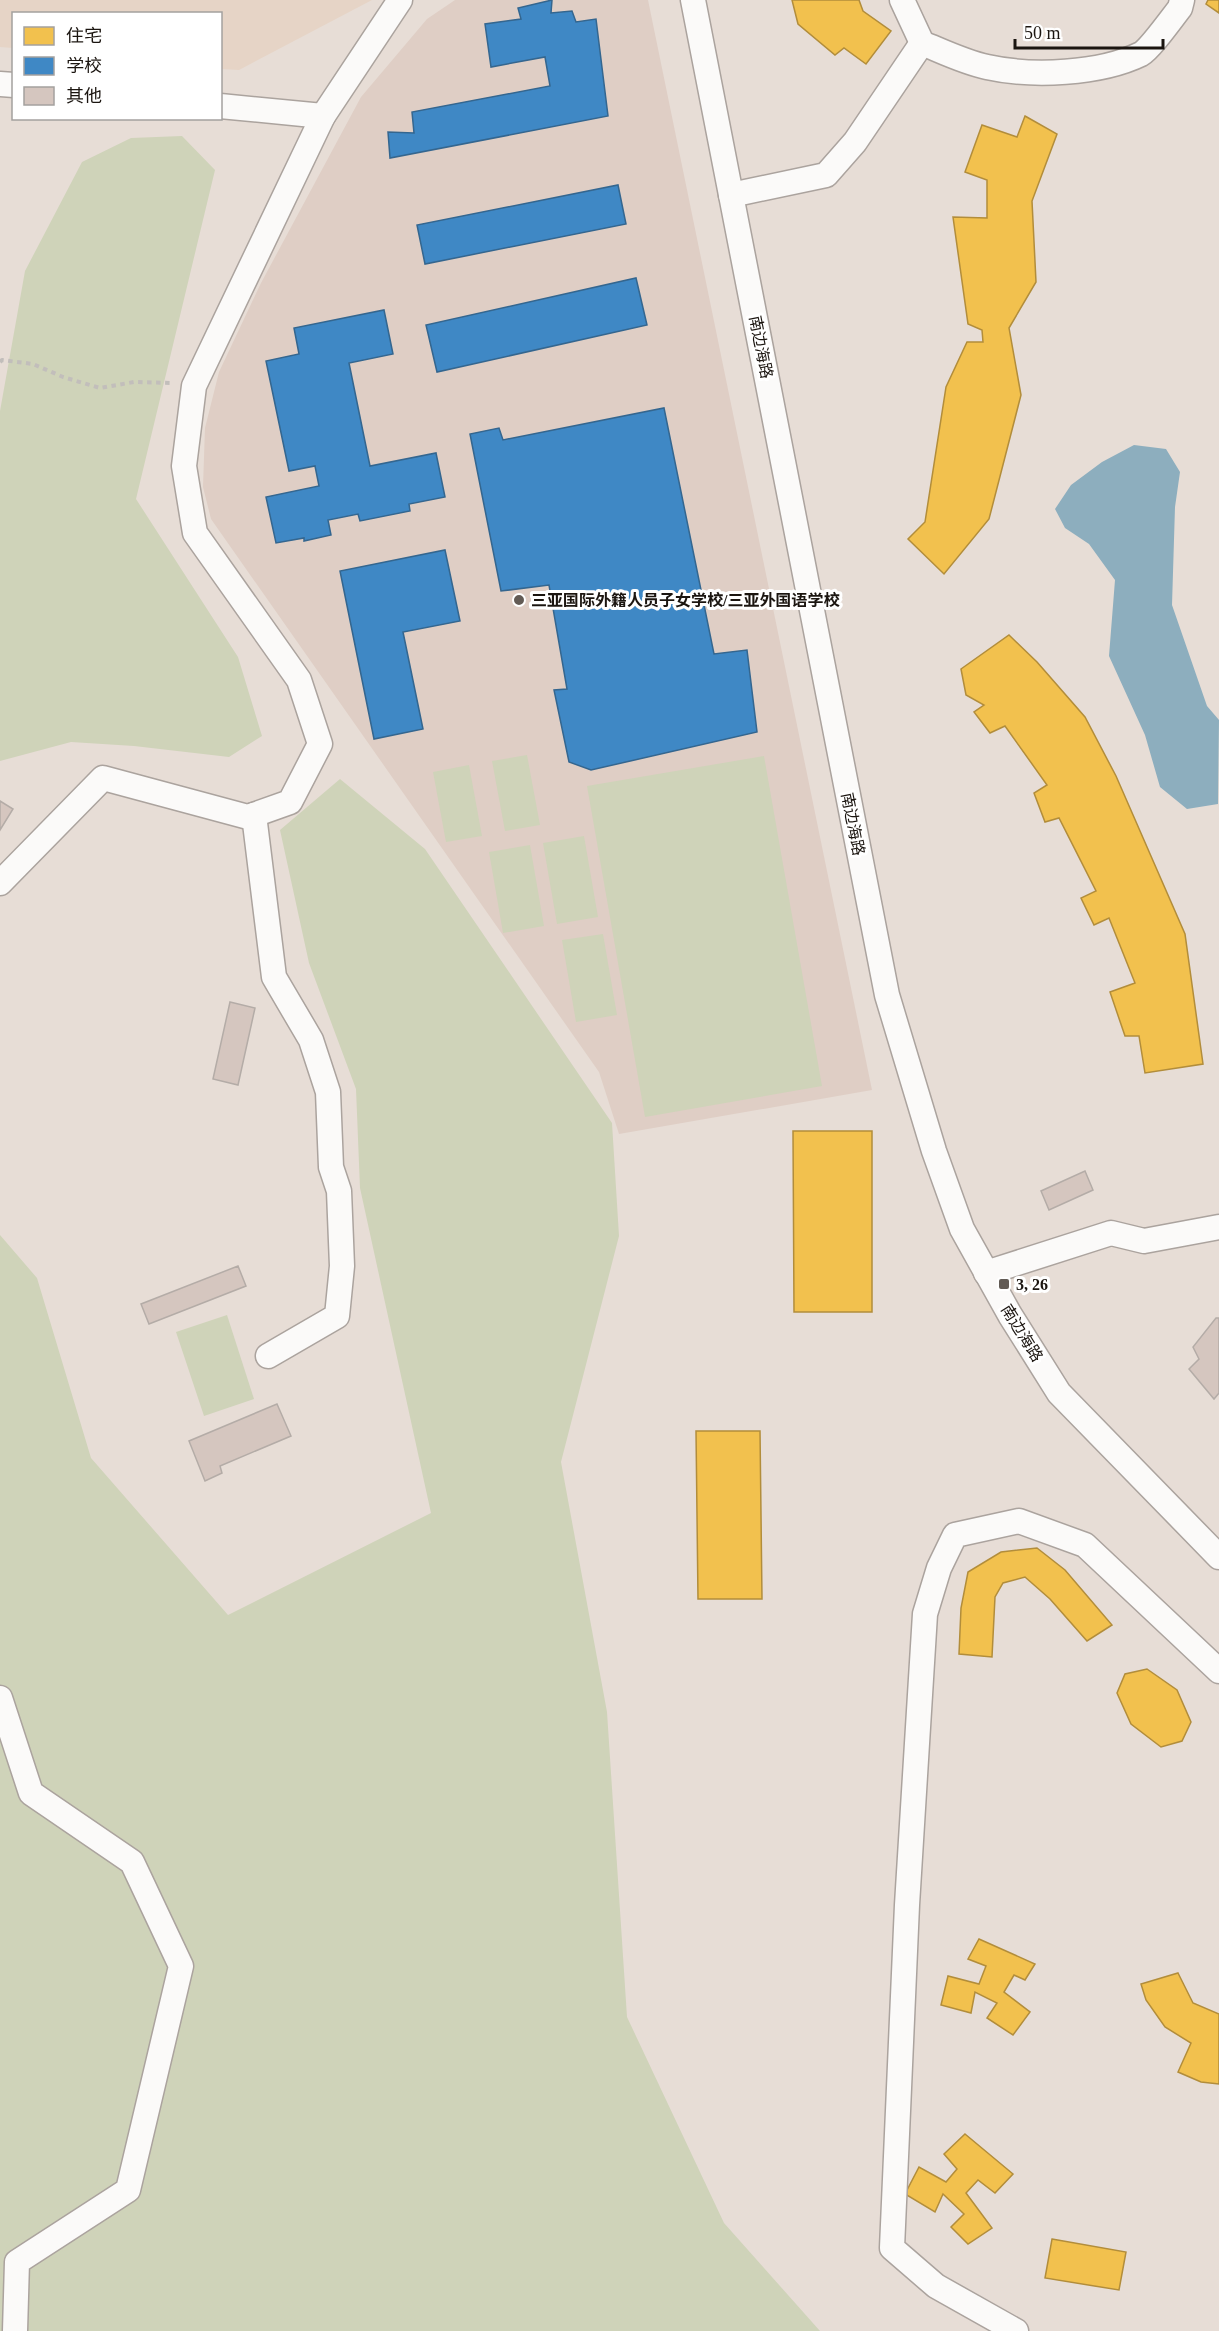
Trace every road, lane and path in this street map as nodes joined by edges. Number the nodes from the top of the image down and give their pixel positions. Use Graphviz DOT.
graph roads {
  1 [pos="400,0"];
  2 [pos="693,0"];
  3 [pos="902,0"];
  4 [pos="1182,0"];
  5 [pos="922,43"];
  6 [pos="222,106"];
  7 [pos="323,116"];
  8 [pos="731,195"];
  9 [pos="0,362"];
  10 [pos="194,386"];
  11 [pos="254,815"];
  12 [pos="0,883"];
  13 [pos="1219,1227"];
  14 [pos="986,1273"];
  15 [pos="268,1356"];
  16 [pos="1219,1557"];
  17 [pos="1219,1671"];
  18 [pos="0,1698"];
  19 [pos="15,2331"];
  20 [pos="1016,2331"];
  1 -- 7 [label="street"];
  2 -- 8 [label="street, 南边海路"];
  3 -- 5 [label="street"];
  4 -- 5 [label="street"];
  5 -- 8 [label="street"];
  6 -- 7 [label="street"];
  7 -- 10 [label="street"];
  8 -- 14 [label="street, 南边海路"];
  9 -- 10 [label="path"];
  10 -- 11 [label="street"];
  11 -- 12 [label="street"];
  11 -- 15 [label="street"];
  13 -- 14 [label="street"];
  14 -- 16 [label="street, 南边海路"];
  17 -- 20 [label="street"];
  18 -- 19 [label="street"];
}
